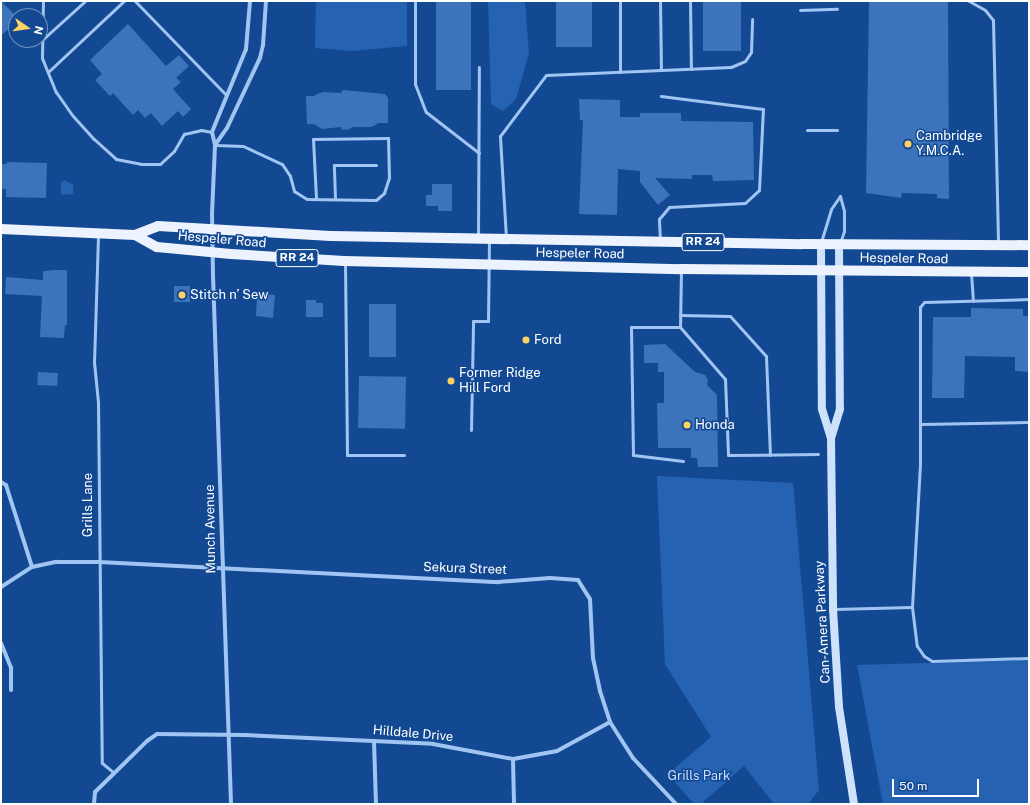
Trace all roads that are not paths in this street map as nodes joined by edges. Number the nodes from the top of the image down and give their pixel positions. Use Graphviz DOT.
graph roads {
  1 [pos="85,1"];
  2 [pos="124,1"];
  3 [pos="135,1"];
  4 [pos="250,1"];
  5 [pos="266,1"];
  6 [pos="414,1"];
  7 [pos="620,1"];
  8 [pos="660,1"];
  9 [pos="690,1"];
  10 [pos="969,1"];
  11 [pos="836,9"];
  12 [pos="800,10"];
  13 [pos="752,19"];
  14 [pos="48,35"];
  15 [pos="42,48"];
  16 [pos="479,67"];
  17 [pos="691,69"];
  18 [pos="661,70"];
  19 [pos="48,72"];
  20 [pos="620,72"];
  21 [pos="226,96"];
  22 [pos="661,96"];
  23 [pos="807,130"];
  24 [pos="837,130"];
  25 [pos="212,132"];
  26 [pos="215,144"];
  27 [pos="478,153"];
  28 [pos="376,165"];
  29 [pos="316,198"];
  30 [pos="335,198"];
  31 [pos="1,229"];
  32 [pos="212,229"];
  33 [pos="98,233"];
  34 [pos="135,235"];
  35 [pos="478,238"];
  36 [pos="489,239"];
  37 [pos="506,239"];
  38 [pos="660,242"];
  39 [pos="821,244"];
  40 [pos="839,244"];
  41 [pos="998,245"];
  42 [pos="1029,246"];
  43 [pos="213,253"];
  44 [pos="344,260"];
  45 [pos="490,266"];
  46 [pos="681,269"];
  47 [pos="821,271"];
  48 [pos="839,271"];
  49 [pos="971,272"];
  50 [pos="1029,272"];
  51 [pos="1029,299"];
  52 [pos="973,301"];
  53 [pos="680,315"];
  54 [pos="680,328"];
  55 [pos="1029,422"];
  56 [pos="920,424"];
  57 [pos="471,430"];
  58 [pos="831,438"];
  59 [pos="818,454"];
  60 [pos="404,455"];
  61 [pos="770,455"];
  62 [pos="683,461"];
  63 [pos="1,482"];
  64 [pos="98,562"];
  65 [pos="32,567"];
  66 [pos="222,568"];
  67 [pos="1,587"];
  68 [pos="912,607"];
  69 [pos="833,609"];
  70 [pos="1,643"];
  71 [pos="1029,658"];
  72 [pos="11,690"];
  73 [pos="610,722"];
  74 [pos="228,735"];
  75 [pos="374,741"];
  76 [pos="513,759"];
  77 [pos="113,772"];
  78 [pos="94,804"];
  79 [pos="231,804"];
  80 [pos="376,804"];
  81 [pos="514,804"];
  82 [pos="676,804"];
  83 [pos="854,804"];
  1 -- 14 [label="lane"];
  2 -- 19 [label="lane"];
  3 -- 21 [label="lane"];
  4 -- 21 [label="street"];
  5 -- 26 [label="street"];
  6 -- 27 [label="lane"];
  7 -- 20 [label="lane"];
  8 -- 18 [label="lane"];
  9 -- 17 [label="lane"];
  10 -- 41 [label="lane"];
  11 -- 12 [label="lane"];
  13 -- 17 [label="lane"];
  15 -- 19 [label="lane"];
  16 -- 27 [label="lane"];
  17 -- 18 [label="lane"];
  18 -- 20 [label="lane"];
  19 -- 25 [label="lane"];
  20 -- 37 [label="lane"];
  21 -- 25 [label="street"];
  22 -- 38 [label="lane"];
  23 -- 24 [label="lane"];
  25 -- 26 [label="street, Munch Avenue"];
  26 -- 29 [label="lane"];
  26 -- 32 [label="street, Munch Avenue"];
  27 -- 35 [label="lane"];
  28 -- 30 [label="lane"];
  29 -- 30 [label="lane"];
  29 -- 30 [label="lane"];
  31 -- 33 [label="main road, Hespeler Road / RR 24"];
  32 -- 34 [label="main road, Hespeler Road / RR 24"];
  32 -- 35 [label="main road, Hespeler Road / RR 24"];
  32 -- 43 [label="street, Munch Avenue"];
  33 -- 34 [label="main road, Hespeler Road / RR 24"];
  33 -- 64 [label="lane, Grills Lane"];
  34 -- 43 [label="main road, Hespeler Road / RR 24"];
  35 -- 36 [label="main road, Hespeler Road / RR 24"];
  36 -- 37 [label="main road, Hespeler Road / RR 24"];
  36 -- 45 [label="lane"];
  37 -- 38 [label="main road, Hespeler Road / RR 24"];
  38 -- 39 [label="main road, Hespeler Road / RR 24"];
  39 -- 40 [label="main road, Hespeler Road / RR 24"];
  39 -- 40 [label="lane"];
  39 -- 47 [label="main road, Can-Amera Parkway"];
  40 -- 41 [label="main road, Hespeler Road / RR 24"];
  40 -- 48 [label="main road, Can-Amera Parkway"];
  41 -- 42 [label="main road, Hespeler Road / RR 24"];
  43 -- 44 [label="main road, Hespeler Road / RR 24"];
  43 -- 66 [label="street, Munch Avenue"];
  44 -- 45 [label="main road, Hespeler Road / RR 24"];
  44 -- 60 [label="lane"];
  45 -- 46 [label="main road, Hespeler Road / RR 24"];
  45 -- 57 [label="lane"];
  46 -- 47 [label="main road, Hespeler Road / RR 24"];
  46 -- 53 [label="lane"];
  47 -- 48 [label="main road, Hespeler Road / RR 24"];
  47 -- 58 [label="main road, Can-Amera Parkway"];
  48 -- 49 [label="main road, Hespeler Road / RR 24"];
  48 -- 58 [label="main road, Can-Amera Parkway"];
  49 -- 50 [label="main road, Hespeler Road / RR 24"];
  49 -- 52 [label="lane"];
  51 -- 52 [label="lane"];
  52 -- 56 [label="lane"];
  53 -- 54 [label="lane"];
  53 -- 61 [label="lane"];
  54 -- 61 [label="lane"];
  54 -- 62 [label="lane"];
  55 -- 56 [label="lane"];
  56 -- 68 [label="lane"];
  58 -- 69 [label="main road, Can-Amera Parkway"];
  59 -- 61 [label="lane"];
  63 -- 65 [label="street"];
  64 -- 65 [label="street, Sekura Street"];
  64 -- 66 [label="street, Sekura Street"];
  64 -- 77 [label="lane, Grills Lane"];
  65 -- 67 [label="street"];
  66 -- 73 [label="street, Sekura Street"];
  66 -- 74 [label="street, Munch Avenue"];
  68 -- 69 [label="lane"];
  68 -- 71 [label="lane"];
  69 -- 83 [label="main road, Can-Amera Parkway"];
  70 -- 72 [label="street"];
  73 -- 76 [label="street, Hilldale Drive"];
  73 -- 82 [label="street, Sekura Street"];
  74 -- 75 [label="street, Hilldale Drive"];
  74 -- 77 [label="street, Hilldale Drive"];
  74 -- 79 [label="street, Munch Avenue"];
  75 -- 76 [label="street, Hilldale Drive"];
  75 -- 80 [label="street"];
  76 -- 81 [label="street"];
  77 -- 78 [label="street, Hilldale Drive"];
}
